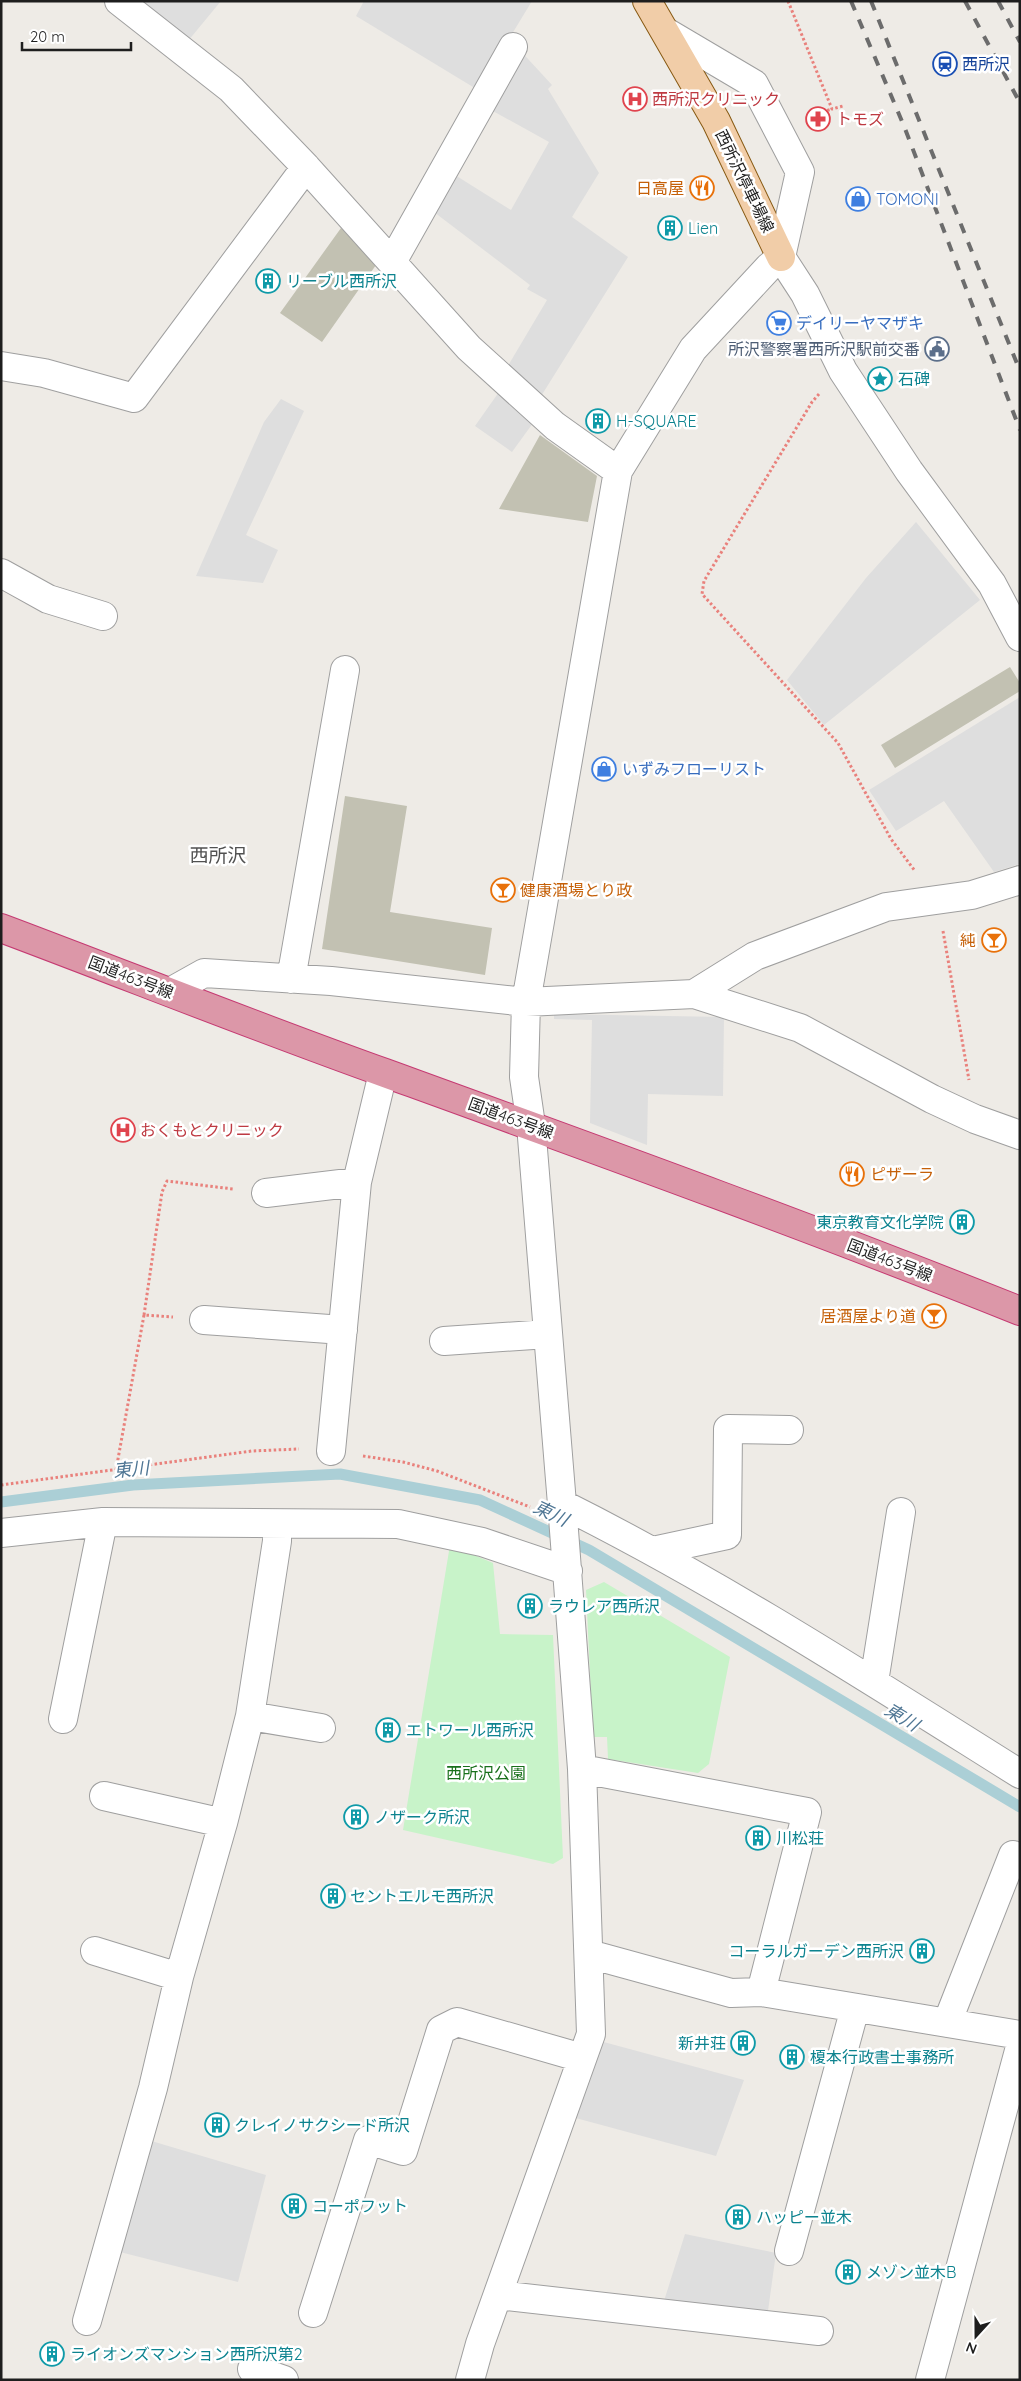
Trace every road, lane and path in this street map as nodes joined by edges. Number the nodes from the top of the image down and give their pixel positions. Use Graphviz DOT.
graph roads {
  1 [pos="119,1"];
  2 [pos="647,1"];
  3 [pos="788,1"];
  4 [pos="666,32"];
  5 [pos="513,47"];
  6 [pos="843,106"];
  7 [pos="832,109"];
  8 [pos="805,117"];
  9 [pos="306,167"];
  10 [pos="781,257"];
  11 [pos="392,262"];
  12 [pos="1,366"];
  13 [pos="842,372"];
  14 [pos="618,471"];
  15 [pos="1,573"];
  16 [pos="103,616"];
  17 [pos="1020,637"];
  18 [pos="344,670"];
  19 [pos="891,839"];
  20 [pos="1020,880"];
  21 [pos="938,901"];
  22 [pos="1,928"];
  23 [pos="291,978"];
  24 [pos="170,992"];
  25 [pos="694,994"];
  26 [pos="526,1002"];
  27 [pos="383,1072"];
  28 [pos="975,1119"];
  29 [pos="531,1125"];
  30 [pos="1020,1135"];
  31 [pos="358,1182"];
  32 [pos="266,1193"];
  33 [pos="1020,1311"];
  34 [pos="144,1315"];
  35 [pos="204,1320"];
  36 [pos="343,1330"];
  37 [pos="548,1334"];
  38 [pos="444,1342"];
  39 [pos="789,1430"];
  40 [pos="331,1451"];
  41 [pos="116,1470"];
  42 [pos="1,1485"];
  43 [pos="901,1512"];
  44 [pos="562,1513"];
  45 [pos="103,1522"];
  46 [pos="277,1524"];
  47 [pos="1,1533"];
  48 [pos="653,1551"];
  49 [pos="566,1562"];
  50 [pos="874,1682"];
  51 [pos="250,1716"];
  52 [pos="63,1719"];
  53 [pos="321,1728"];
  54 [pos="582,1770"];
  55 [pos="1020,1774"];
  56 [pos="104,1796"];
  57 [pos="223,1823"];
  58 [pos="1013,1856"];
  59 [pos="95,1951"];
  60 [pos="589,1954"];
  61 [pos="179,1977"];
  62 [pos="761,1992"];
  63 [pos="855,2008"];
  64 [pos="947,2023"];
  65 [pos="1020,2035"];
  66 [pos="1020,2047"];
  67 [pos="582,2058"];
  68 [pos="789,2251"];
  69 [pos="498,2294"];
  70 [pos="313,2313"];
  71 [pos="87,2321"];
  72 [pos="819,2331"];
  73 [pos="252,2369"];
  74 [pos="284,2380"];
  75 [pos="470,2380"];
  76 [pos="930,2380"];
  1 -- 9 [label="street"];
  2 -- 4 [label="main road, 西所沢停車場線"];
  3 -- 7 [label="path"];
  4 -- 10 [label="main road, 西所沢停車場線"];
  4 -- 10 [label="street"];
  5 -- 11 [label="street"];
  6 -- 7 [label="path"];
  7 -- 8 [label="path"];
  9 -- 11 [label="street"];
  9 -- 12 [label="street"];
  10 -- 13 [label="street"];
  10 -- 14 [label="street"];
  11 -- 14 [label="street"];
  13 -- 17 [label="street"];
  13 -- 19 [label="path"];
  14 -- 26 [label="street"];
  15 -- 16 [label="street"];
  18 -- 23 [label="street"];
  20 -- 21 [label="street"];
  21 -- 25 [label="street"];
  21 -- 28 [label="path"];
  22 -- 24 [label="highway, 国道463号線"];
  23 -- 24 [label="street"];
  23 -- 26 [label="street"];
  24 -- 27 [label="highway, 国道463号線"];
  25 -- 26 [label="street"];
  25 -- 28 [label="street"];
  26 -- 29 [label="street"];
  27 -- 29 [label="highway, 国道463号線"];
  27 -- 31 [label="street"];
  28 -- 30 [label="street"];
  29 -- 33 [label="highway, 国道463号線"];
  29 -- 37 [label="street"];
  31 -- 32 [label="street"];
  31 -- 36 [label="street"];
  32 -- 34 [label="path"];
  34 -- 35 [label="path"];
  34 -- 41 [label="path"];
  35 -- 36 [label="street"];
  36 -- 40 [label="street"];
  37 -- 38 [label="street"];
  37 -- 44 [label="street"];
  39 -- 48 [label="street"];
  40 -- 41 [label="path"];
  40 -- 44 [label="path"];
  41 -- 42 [label="path"];
  43 -- 50 [label="street"];
  44 -- 48 [label="street"];
  44 -- 49 [label="street"];
  45 -- 46 [label="street"];
  45 -- 47 [label="street"];
  45 -- 52 [label="street"];
  46 -- 49 [label="street"];
  46 -- 51 [label="street"];
  48 -- 50 [label="street"];
  49 -- 54 [label="street"];
  50 -- 55 [label="street"];
  51 -- 53 [label="street"];
  51 -- 57 [label="street"];
  54 -- 60 [label="street"];
  54 -- 62 [label="street"];
  56 -- 57 [label="street"];
  57 -- 61 [label="street"];
  58 -- 64 [label="street"];
  59 -- 61 [label="street"];
  60 -- 62 [label="street"];
  60 -- 67 [label="street"];
  61 -- 71 [label="street"];
  62 -- 63 [label="street"];
  63 -- 64 [label="street"];
  63 -- 68 [label="street"];
  64 -- 65 [label="street"];
  66 -- 76 [label="street"];
  67 -- 69 [label="street"];
  67 -- 70 [label="street"];
  69 -- 72 [label="street"];
  69 -- 75 [label="street"];
  73 -- 74 [label="street"];
}
